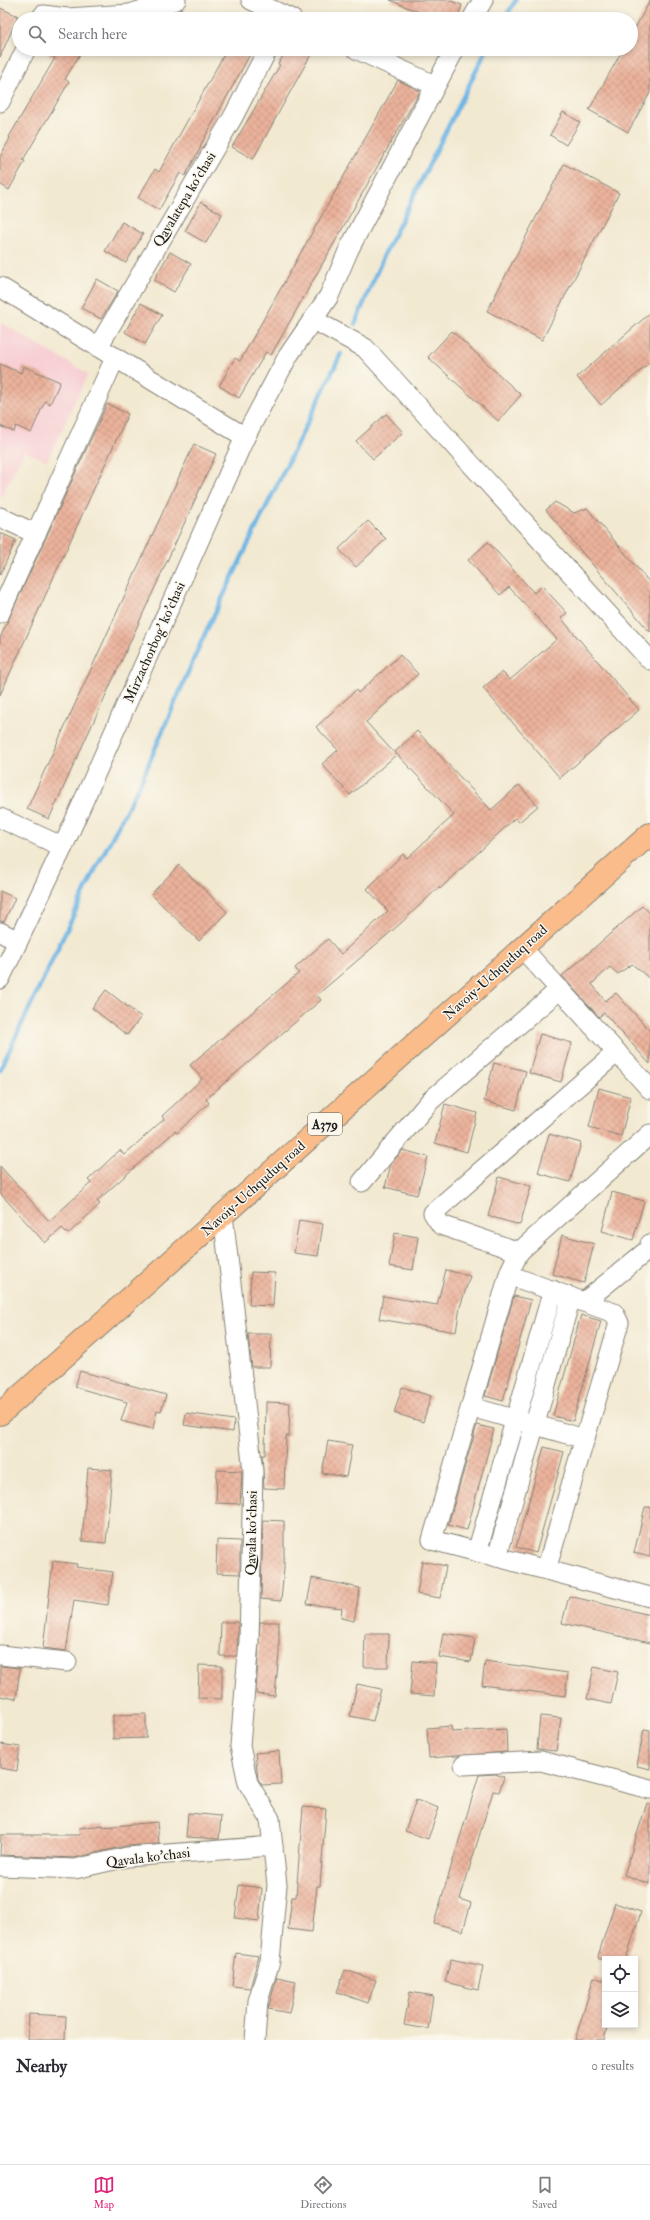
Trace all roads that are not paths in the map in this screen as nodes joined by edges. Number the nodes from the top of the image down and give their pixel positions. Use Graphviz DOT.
graph roads {
  1 [pos="176,0"];
  2 [pos="251,0"];
  3 [pos="483,0"];
  4 [pos="136,12"];
  5 [pos="275,12"];
  6 [pos="476,12"];
  7 [pos="23,56"];
  8 [pos="264,56"];
  9 [pos="371,56"];
  10 [pos="451,56"];
  11 [pos="434,85"];
  12 [pos="0,102"];
  13 [pos="0,287"];
  14 [pos="314,320"];
  15 [pos="98,347"];
  16 [pos="115,358"];
  17 [pos="245,437"];
  18 [pos="0,517"];
  19 [pos="36,534"];
  20 [pos="0,613"];
  21 [pos="650,660"];
  22 [pos="0,818"];
  23 [pos="650,834"];
  24 [pos="63,847"];
  25 [pos="0,932"];
  26 [pos="18,941"];
  27 [pos="522,948"];
  28 [pos="0,980"];
  29 [pos="560,989"];
  30 [pos="617,1052"];
  31 [pos="650,1089"];
  32 [pos="650,1134"];
  33 [pos="362,1182"];
  34 [pos="223,1215"];
  35 [pos="650,1244"];
  36 [pos="519,1252"];
  37 [pos="509,1275"];
  38 [pos="552,1290"];
  39 [pos="578,1300"];
  40 [pos="470,1406"];
  41 [pos="0,1414"];
  42 [pos="516,1419"];
  43 [pos="535,1425"];
  44 [pos="585,1439"];
  45 [pos="477,1552"];
  46 [pos="497,1557"];
  47 [pos="546,1570"];
  48 [pos="650,1597"];
  49 [pos="0,1655"];
  50 [pos="67,1662"];
  51 [pos="464,1765"];
  52 [pos="650,1789"];
  53 [pos="273,1846"];
  54 [pos="0,1866"];
  55 [pos="255,2040"];
  1 -- 4 [label="street"];
  2 -- 5 [label="street"];
  3 -- 6 [label="street"];
  7 -- 12 [label="street"];
  8 -- 15 [label="street, Qavalatepa ko'chasi"];
  9 -- 11 [label="street"];
  10 -- 11 [label="street, Mirzachorbog' ko'chasi"];
  11 -- 14 [label="street, Mirzachorbog' ko'chasi"];
  13 -- 15 [label="street"];
  14 -- 17 [label="street, Mirzachorbog' ko'chasi"];
  14 -- 21 [label="street"];
  15 -- 16 [label="street"];
  16 -- 17 [label="street"];
  16 -- 19 [label="street"];
  17 -- 24 [label="street, Mirzachorbog' ko'chasi"];
  18 -- 19 [label="street"];
  19 -- 20 [label="street"];
  22 -- 24 [label="street"];
  23 -- 27 [label="highway, Navoiy-Uchquduq road / A379"];
  24 -- 26 [label="street, Mirzachorbog' ko'chasi"];
  25 -- 26 [label="street"];
  26 -- 28 [label="street, Mirzachorbog' ko'chasi"];
  27 -- 29 [label="street"];
  27 -- 34 [label="highway, Navoiy-Uchquduq road / A379"];
  29 -- 30 [label="street"];
  29 -- 33 [label="street"];
  30 -- 31 [label="street"];
  30 -- 36 [label="street"];
  32 -- 36 [label="street"];
  34 -- 41 [label="highway, Navoiy-Uchquduq road / A379"];
  34 -- 53 [label="street, Qavala ko'chasi"];
  35 -- 39 [label="street"];
  36 -- 37 [label="street"];
  37 -- 38 [label="street"];
  37 -- 40 [label="street"];
  38 -- 39 [label="street"];
  38 -- 42 [label="street"];
  39 -- 43 [label="street"];
  39 -- 44 [label="street"];
  40 -- 42 [label="street"];
  40 -- 45 [label="street"];
  42 -- 43 [label="street"];
  42 -- 45 [label="street"];
  43 -- 44 [label="street"];
  43 -- 46 [label="street"];
  44 -- 47 [label="street"];
  45 -- 46 [label="street"];
  46 -- 47 [label="street"];
  47 -- 48 [label="street"];
  49 -- 50 [label="street"];
  51 -- 52 [label="street"];
  53 -- 54 [label="street, Qavala ko'chasi"];
  53 -- 55 [label="street, Qavala ko'chasi"];
}
